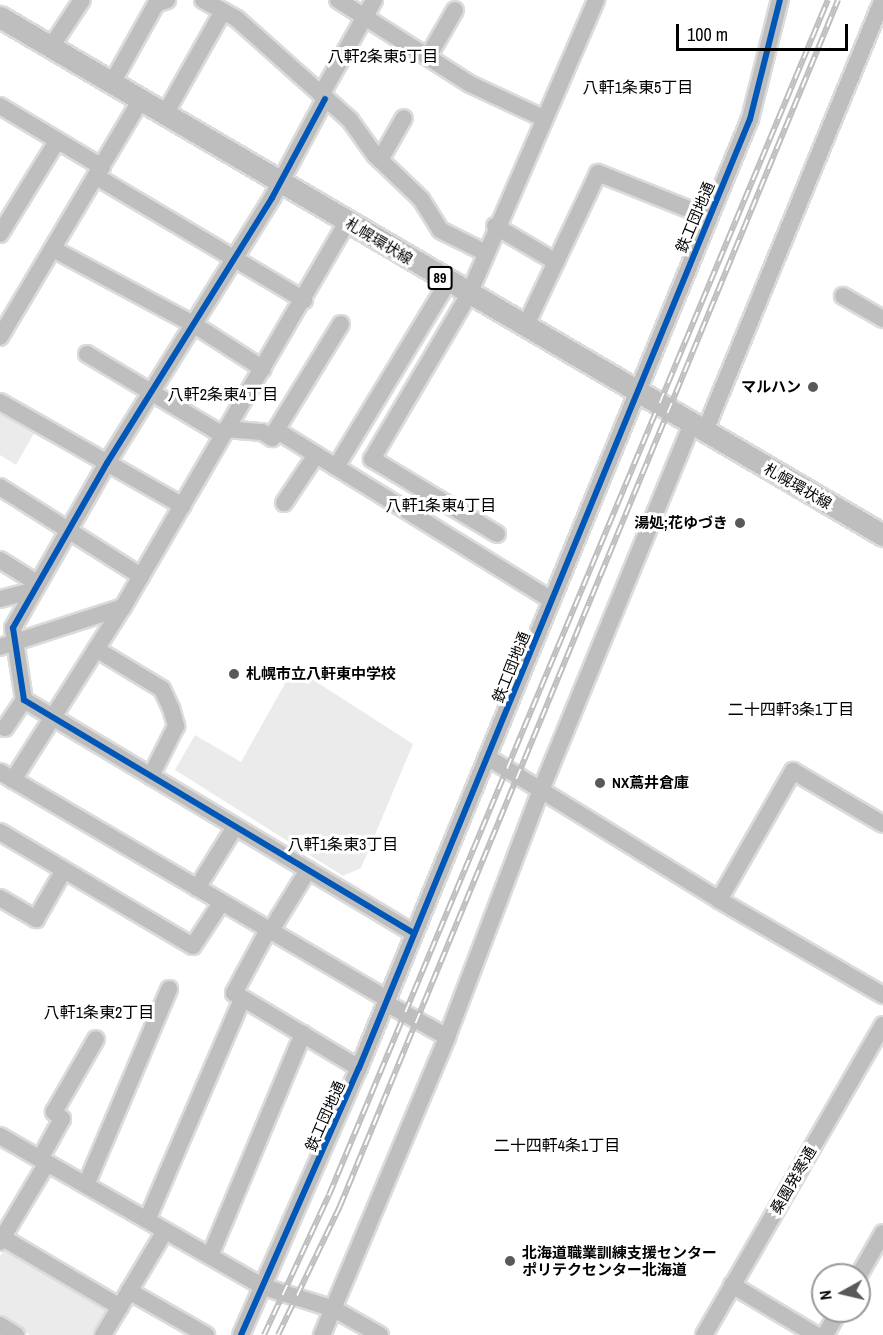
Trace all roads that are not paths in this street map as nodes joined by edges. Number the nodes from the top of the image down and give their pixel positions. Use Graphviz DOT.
graph roads {
  1 [pos="81,0"];
  2 [pos="167,0"];
  3 [pos="203,0"];
  4 [pos="338,0"];
  5 [pos="374,0"];
  6 [pos="596,0"];
  7 [pos="780,0"];
  8 [pos="883,0"];
  9 [pos="455,10"];
  10 [pos="223,11"];
  11 [pos="365,16"];
  12 [pos="2,22"];
  13 [pos="51,47"];
  14 [pos="428,57"];
  15 [pos="112,83"];
  16 [pos="323,97"];
  17 [pos="141,100"];
  18 [pos="0,106"];
  19 [pos="165,114"];
  20 [pos="404,118"];
  21 [pos="543,118"];
  22 [pos="57,141"];
  23 [pos="380,160"];
  24 [pos="100,172"];
  25 [pos="279,182"];
  26 [pos="708,218"];
  27 [pos="347,222"];
  28 [pos="495,226"];
  29 [pos="0,234"];
  30 [pos="53,249"];
  31 [pos="484,252"];
  32 [pos="233,258"];
  33 [pos="556,262"];
  34 [pos="448,282"];
  35 [pos="469,294"];
  36 [pos="843,296"];
  37 [pos="304,300"];
  38 [pos="883,319"];
  39 [pos="192,324"];
  40 [pos="341,324"];
  41 [pos="525,327"];
  42 [pos="0,338"];
  43 [pos="87,354"];
  44 [pos="263,369"];
  45 [pos="153,391"];
  46 [pos="637,393"];
  47 [pos="0,402"];
  48 [pos="699,428"];
  49 [pos="276,430"];
  50 [pos="225,432"];
  51 [pos="316,455"];
  52 [pos="107,463"];
  53 [pos="336,467"];
  54 [pos="0,487"];
  55 [pos="284,503"];
  56 [pos="183,506"];
  57 [pos="68,531"];
  58 [pos="497,534"];
  59 [pos="883,535"];
  60 [pos="0,560"];
  61 [pos="141,576"];
  62 [pos="35,587"];
  63 [pos="0,599"];
  64 [pos="551,600"];
  65 [pos="123,607"];
  66 [pos="17,641"];
  67 [pos="0,647"];
  68 [pos="96,649"];
  69 [pos="24,700"];
  70 [pos="50,717"];
  71 [pos="5,728"];
  72 [pos="486,757"];
  73 [pos="151,776"];
  74 [pos="5,778"];
  75 [pos="541,790"];
  76 [pos="883,824"];
  77 [pos="235,827"];
  78 [pos="0,832"];
  79 [pos="64,870"];
  80 [pos="308,870"];
  81 [pos="197,888"];
  82 [pos="0,898"];
  83 [pos="719,900"];
  84 [pos="222,903"];
  85 [pos="269,931"];
  86 [pos="414,933"];
  87 [pos="169,989"];
  88 [pos="883,995"];
  89 [pos="242,999"];
  90 [pos="386,1001"];
  91 [pos="881,1033"];
  92 [pos="303,1034"];
  93 [pos="447,1037"];
  94 [pos="96,1039"];
  95 [pos="359,1068"];
  96 [pos="0,1136"];
  97 [pos="43,1161"];
  98 [pos="86,1185"];
  99 [pos="147,1220"];
  100 [pos="165,1230"];
  101 [pos="883,1233"];
  102 [pos="1,1240"];
  103 [pos="210,1256"];
  104 [pos="866,1263"];
  105 [pos="732,1285"];
  106 [pos="264,1287"];
  107 [pos="129,1291"];
  108 [pos="120,1307"];
  109 [pos="334,1309"];
  110 [pos="0,1325"];
  111 [pos="16,1335"];
  112 [pos="104,1335"];
  113 [pos="206,1335"];
  114 [pos="241,1335"];
  115 [pos="322,1335"];
  116 [pos="380,1335"];
  117 [pos="704,1335"];
  118 [pos="816,1335"];
  1 -- 13 [label="street"];
  2 -- 15 [label="street"];
  3 -- 10 [label="street"];
  4 -- 11 [label="street"];
  5 -- 11 [label="street"];
  6 -- 21 [label="street"];
  7 -- 26 [label="street, 鉄工団地通"];
  8 -- 48 [label="street"];
  9 -- 14 [label="street"];
  10 -- 16 [label="street"];
  10 -- 19 [label="street"];
  11 -- 14 [label="street"];
  11 -- 16 [label="street"];
  12 -- 13 [label="main road, 札幌環状線 / 89"];
  13 -- 15 [label="main road, 札幌環状線 / 89"];
  14 -- 21 [label="street"];
  15 -- 17 [label="main road, 札幌環状線 / 89"];
  16 -- 23 [label="street"];
  16 -- 25 [label="street"];
  17 -- 19 [label="main road, 札幌環状線 / 89"];
  17 -- 24 [label="street"];
  18 -- 22 [label="street"];
  19 -- 25 [label="main road, 札幌環状線 / 89"];
  20 -- 23 [label="street"];
  21 -- 28 [label="street"];
  22 -- 24 [label="street"];
  22 -- 29 [label="street"];
  23 -- 31 [label="street"];
  24 -- 30 [label="street"];
  24 -- 32 [label="street"];
  25 -- 27 [label="main road, 札幌環状線 / 89"];
  25 -- 32 [label="street"];
  26 -- 33 [label="street"];
  26 -- 46 [label="street, 鉄工団地通"];
  27 -- 34 [label="main road, 札幌環状線 / 89"];
  27 -- 37 [label="street"];
  28 -- 31 [label="street"];
  28 -- 33 [label="street"];
  30 -- 39 [label="street"];
  30 -- 42 [label="street"];
  31 -- 35 [label="street"];
  32 -- 37 [label="street"];
  32 -- 39 [label="street"];
  33 -- 41 [label="street"];
  34 -- 35 [label="main road, 札幌環状線 / 89"];
  34 -- 53 [label="street"];
  35 -- 41 [label="main road, 札幌環状線 / 89"];
  35 -- 58 [label="street"];
  36 -- 38 [label="street"];
  37 -- 44 [label="street"];
  39 -- 44 [label="street"];
  39 -- 45 [label="street"];
  40 -- 49 [label="street"];
  41 -- 46 [label="main road, 札幌環状線 / 89"];
  43 -- 45 [label="street"];
  44 -- 50 [label="street"];
  45 -- 50 [label="street"];
  45 -- 52 [label="street"];
  46 -- 48 [label="main road, 札幌環状線 / 89"];
  46 -- 64 [label="street, 鉄工団地通"];
  47 -- 52 [label="street"];
  48 -- 59 [label="main road, 札幌環状線 / 89"];
  48 -- 75 [label="street"];
  49 -- 50 [label="street"];
  49 -- 51 [label="street"];
  50 -- 56 [label="street"];
  51 -- 53 [label="street"];
  51 -- 55 [label="street"];
  52 -- 56 [label="street"];
  52 -- 57 [label="street"];
  53 -- 64 [label="street"];
  54 -- 57 [label="street"];
  56 -- 61 [label="street"];
  57 -- 61 [label="street"];
  57 -- 62 [label="street"];
  60 -- 62 [label="street"];
  61 -- 65 [label="street"];
  62 -- 63 [label="street"];
  62 -- 66 [label="street"];
  64 -- 72 [label="street, 鉄工団地通"];
  65 -- 66 [label="street"];
  65 -- 68 [label="street"];
  66 -- 67 [label="street"];
  66 -- 69 [label="street"];
  68 -- 70 [label="street"];
  68 -- 73 [label="street"];
  69 -- 70 [label="street"];
  69 -- 71 [label="street"];
  70 -- 73 [label="street"];
  70 -- 74 [label="street"];
  72 -- 75 [label="street"];
  72 -- 86 [label="street, 鉄工団地通"];
  73 -- 77 [label="street"];
  74 -- 81 [label="street"];
  75 -- 83 [label="street"];
  75 -- 93 [label="street"];
  76 -- 83 [label="street"];
  77 -- 80 [label="street"];
  77 -- 81 [label="street"];
  78 -- 79 [label="street"];
  79 -- 82 [label="street"];
  79 -- 84 [label="street"];
  80 -- 85 [label="street"];
  80 -- 86 [label="street"];
  81 -- 84 [label="street"];
  83 -- 88 [label="street"];
  84 -- 85 [label="street"];
  85 -- 89 [label="street"];
  85 -- 90 [label="street"];
  86 -- 90 [label="street, 鉄工団地通"];
  87 -- 98 [label="street"];
  89 -- 92 [label="street"];
  89 -- 99 [label="street"];
  90 -- 93 [label="street"];
  90 -- 95 [label="street, 鉄工団地通"];
  91 -- 105 [label="street, 桑園発寒通"];
  92 -- 95 [label="street"];
  92 -- 103 [label="street"];
  93 -- 109 [label="street"];
  94 -- 97 [label="street"];
  95 -- 106 [label="street, 鉄工団地通"];
  96 -- 97 [label="street"];
  97 -- 98 [label="street"];
  97 -- 102 [label="street"];
  98 -- 99 [label="street"];
  99 -- 100 [label="street"];
  100 -- 103 [label="street"];
  100 -- 107 [label="street"];
  101 -- 104 [label="street"];
  102 -- 108 [label="street"];
  103 -- 106 [label="street"];
  105 -- 117 [label="street, 桑園発寒通"];
  105 -- 118 [label="street"];
  106 -- 109 [label="street"];
  106 -- 114 [label="street, 鉄工団地通"];
  107 -- 108 [label="street"];
  107 -- 113 [label="street"];
  108 -- 112 [label="street"];
  109 -- 115 [label="street"];
  109 -- 116 [label="street"];
  110 -- 111 [label="street"];
}
